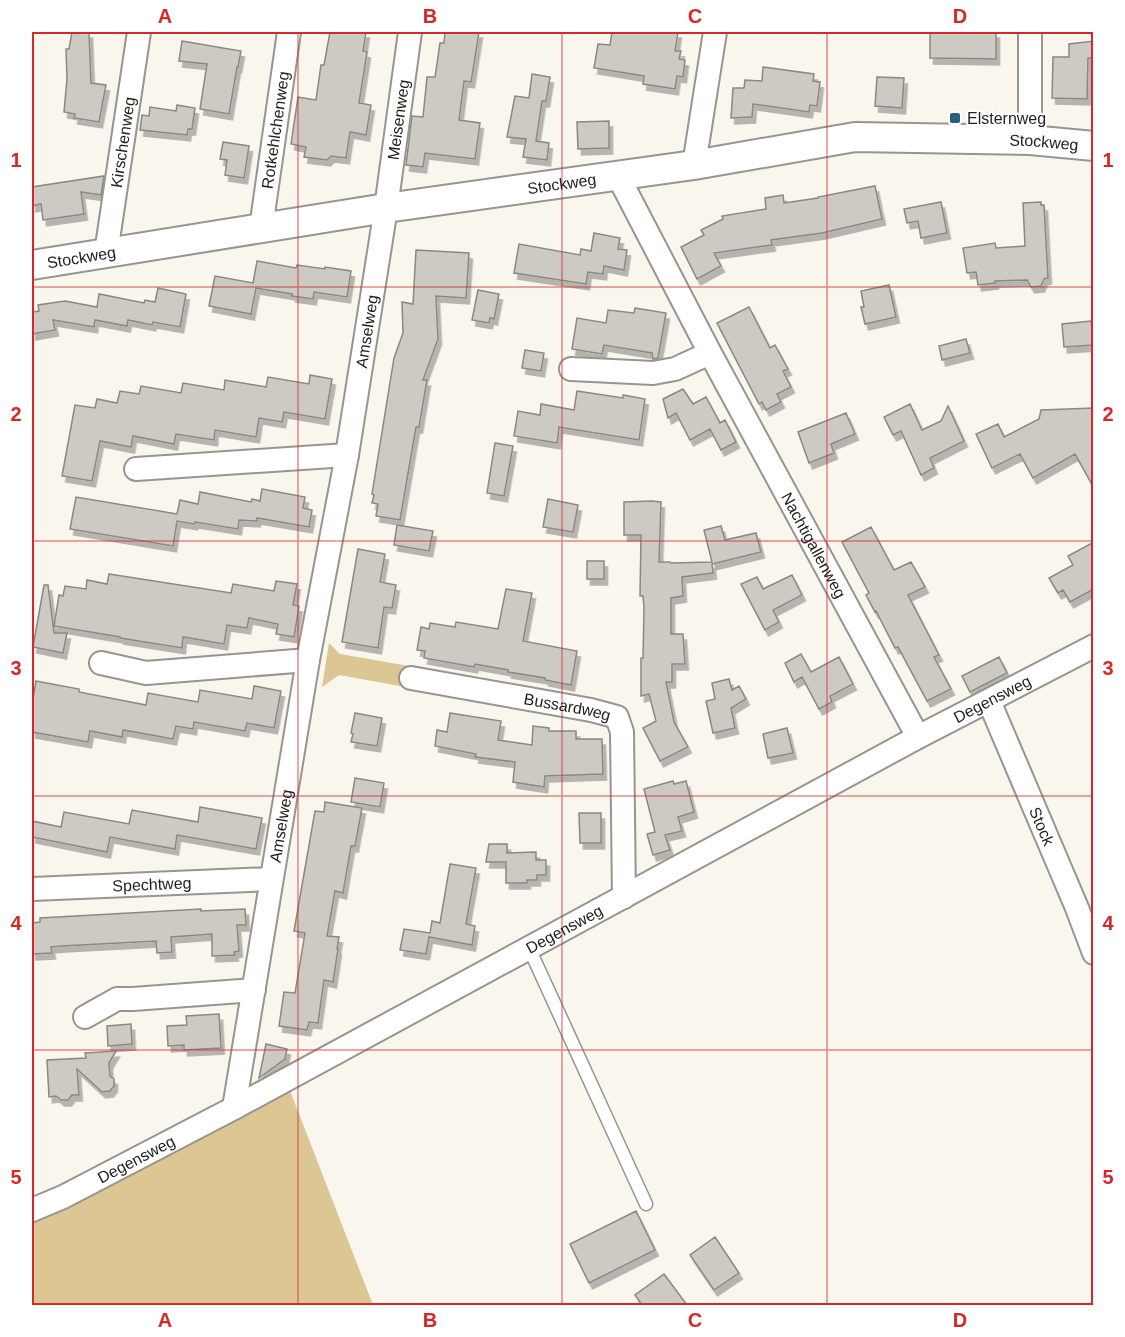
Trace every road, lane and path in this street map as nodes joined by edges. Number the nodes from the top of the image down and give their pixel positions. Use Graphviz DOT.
graph roads {
  1 [pos="138,32"];
  2 [pos="289,32"];
  3 [pos="410,32"];
  4 [pos="715,32"];
  5 [pos="1030,32"];
  6 [pos="1030,140"];
  7 [pos="1094,146"];
  8 [pos="694,165"];
  9 [pos="618,176"];
  10 [pos="386,208"];
  11 [pos="261,228"];
  12 [pos="106,253"];
  13 [pos="32,265"];
  14 [pos="710,353"];
  15 [pos="571,369"];
  16 [pos="347,455"];
  17 [pos="136,469"];
  18 [pos="1094,646"];
  19 [pos="308,660"];
  20 [pos="101,663"];
  21 [pos="411,678"];
  22 [pos="989,701"];
  23 [pos="918,737"];
  24 [pos="271,879"];
  25 [pos="32,889"];
  26 [pos="624,897"];
  27 [pos="529,948"];
  28 [pos="1094,953"];
  29 [pos="254,990"];
  30 [pos="85,1017"];
  31 [pos="234,1108"];
  32 [pos="646,1204"];
  33 [pos="32,1210"];
  1 -- 12 [label="street, Kirschenweg"];
  2 -- 11 [label="street, Rotkehlchenweg"];
  3 -- 10 [label="street, Meisenweg"];
  4 -- 8 [label="street"];
  5 -- 6 [label="street"];
  6 -- 7 [label="street, Stockweg"];
  6 -- 8 [label="street, Stockweg"];
  8 -- 9 [label="street, Stockweg"];
  9 -- 10 [label="street, Stockweg"];
  9 -- 14 [label="street, Nachtigallenweg"];
  10 -- 11 [label="street, Stockweg"];
  10 -- 16 [label="street, Amselweg"];
  11 -- 12 [label="street, Stockweg"];
  12 -- 13 [label="street, Stockweg"];
  14 -- 15 [label="street"];
  14 -- 23 [label="street, Nachtigallenweg"];
  16 -- 17 [label="street"];
  16 -- 19 [label="street, Amselweg"];
  18 -- 22 [label="street, Degensweg"];
  19 -- 20 [label="street"];
  19 -- 24 [label="street, Amselweg"];
  21 -- 26 [label="street, Bussardweg"];
  22 -- 23 [label="street, Degensweg"];
  22 -- 28 [label="street, Stock"];
  23 -- 26 [label="street, Degensweg"];
  24 -- 25 [label="street, Spechtweg"];
  24 -- 29 [label="street, Amselweg"];
  26 -- 27 [label="street, Degensweg"];
  27 -- 31 [label="street, Degensweg"];
  27 -- 32 [label="lane"];
  29 -- 30 [label="street"];
  29 -- 31 [label="street, Amselweg"];
  31 -- 33 [label="street, Degensweg"];
}
